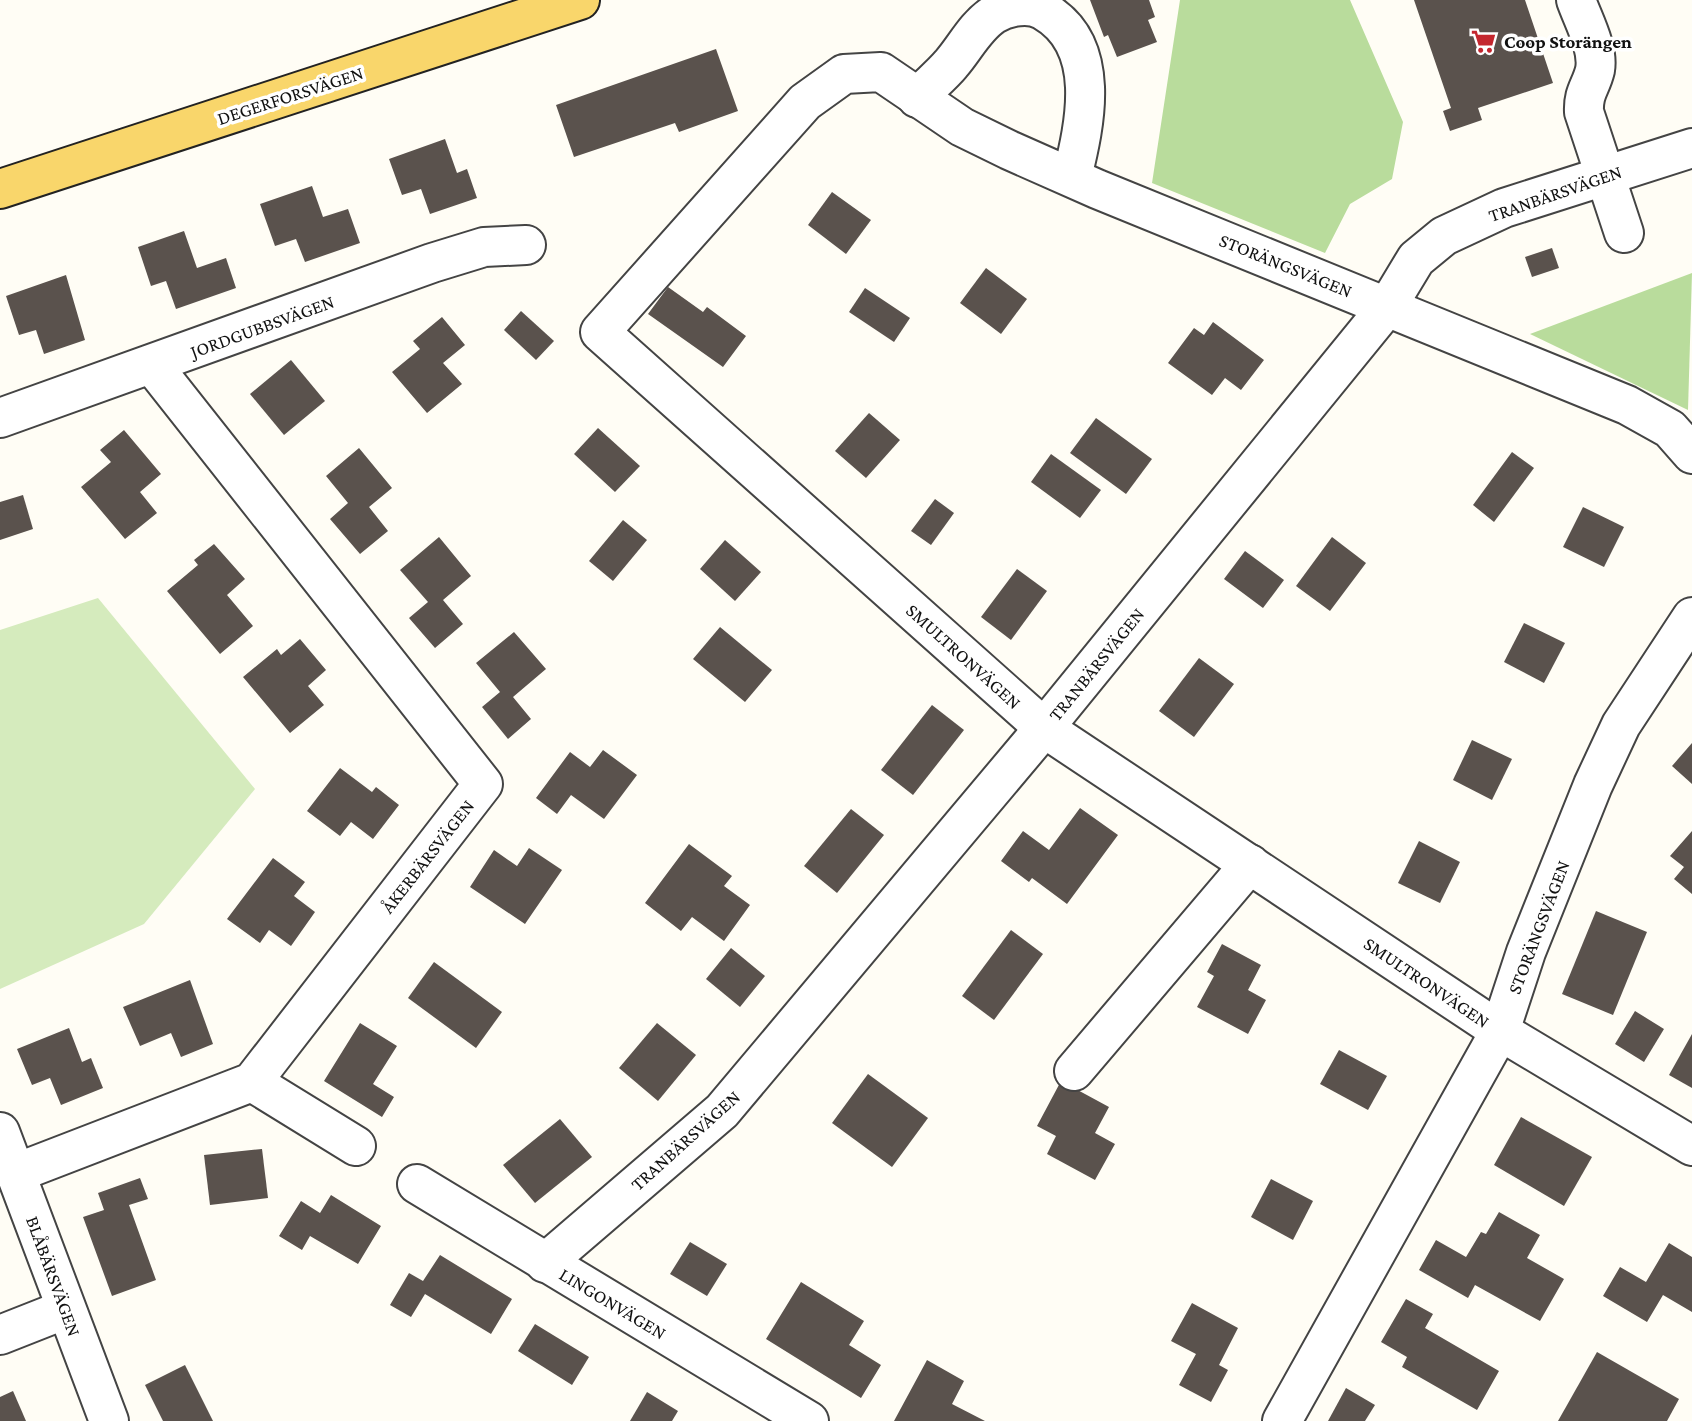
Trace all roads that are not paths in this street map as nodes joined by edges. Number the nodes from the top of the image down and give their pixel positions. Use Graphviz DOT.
graph roads {
  1 [pos="580,0"];
  2 [pos="1576,0"];
  3 [pos="881,72"];
  4 [pos="917,98"];
  5 [pos="1692,148"];
  6 [pos="1604,176"];
  7 [pos="1072,177"];
  8 [pos="0,189"];
  9 [pos="1623,233"];
  10 [pos="526,245"];
  11 [pos="1387,307"];
  12 [pos="153,366"];
  13 [pos="0,418"];
  14 [pos="1692,454"];
  15 [pos="1692,617"];
  16 [pos="1044,728"];
  17 [pos="1250,864"];
  18 [pos="1500,1031"];
  19 [pos="1074,1072"];
  20 [pos="252,1082"];
  21 [pos="0,1132"];
  22 [pos="356,1146"];
  23 [pos="1692,1146"];
  24 [pos="16,1173"];
  25 [pos="417,1184"];
  26 [pos="545,1262"];
  27 [pos="66,1309"];
  28 [pos="0,1335"];
  29 [pos="109,1421"];
  30 [pos="809,1421"];
  31 [pos="1282,1421"];
  1 -- 8 [label="main road, DEGERFORSVÄGEN"];
  2 -- 6 [label="street"];
  3 -- 4 [label="street, STORÄNGSVÄGEN"];
  3 -- 16 [label="street, SMULTRONVÄGEN"];
  4 -- 7 [label="street, STORÄNGSVÄGEN"];
  4 -- 7 [label="street"];
  5 -- 6 [label="street, TRANBÄRSVÄGEN"];
  6 -- 9 [label="street"];
  6 -- 11 [label="street, TRANBÄRSVÄGEN"];
  7 -- 11 [label="street, STORÄNGSVÄGEN"];
  10 -- 12 [label="street, JORDGUBBSVÄGEN"];
  11 -- 14 [label="street, STORÄNGSVÄGEN"];
  11 -- 16 [label="street, TRANBÄRSVÄGEN"];
  12 -- 13 [label="street, JORDGUBBSVÄGEN"];
  12 -- 20 [label="street, ÅKERBÄRSVÄGEN"];
  15 -- 18 [label="street, STORÄNGSVÄGEN"];
  16 -- 17 [label="street, SMULTRONVÄGEN"];
  16 -- 26 [label="street, TRANBÄRSVÄGEN"];
  17 -- 18 [label="street, SMULTRONVÄGEN"];
  17 -- 19 [label="street"];
  18 -- 23 [label="street, SMULTRONVÄGEN"];
  18 -- 31 [label="street, STORÄNGSVÄGEN"];
  20 -- 22 [label="street"];
  20 -- 24 [label="street"];
  21 -- 24 [label="street, BLÅBÄRSVÄGEN"];
  24 -- 27 [label="street, BLÅBÄRSVÄGEN"];
  25 -- 26 [label="street, LINGONVÄGEN"];
  26 -- 30 [label="street, LINGONVÄGEN"];
  27 -- 28 [label="street"];
  27 -- 29 [label="street, BLÅBÄRSVÄGEN"];
}
